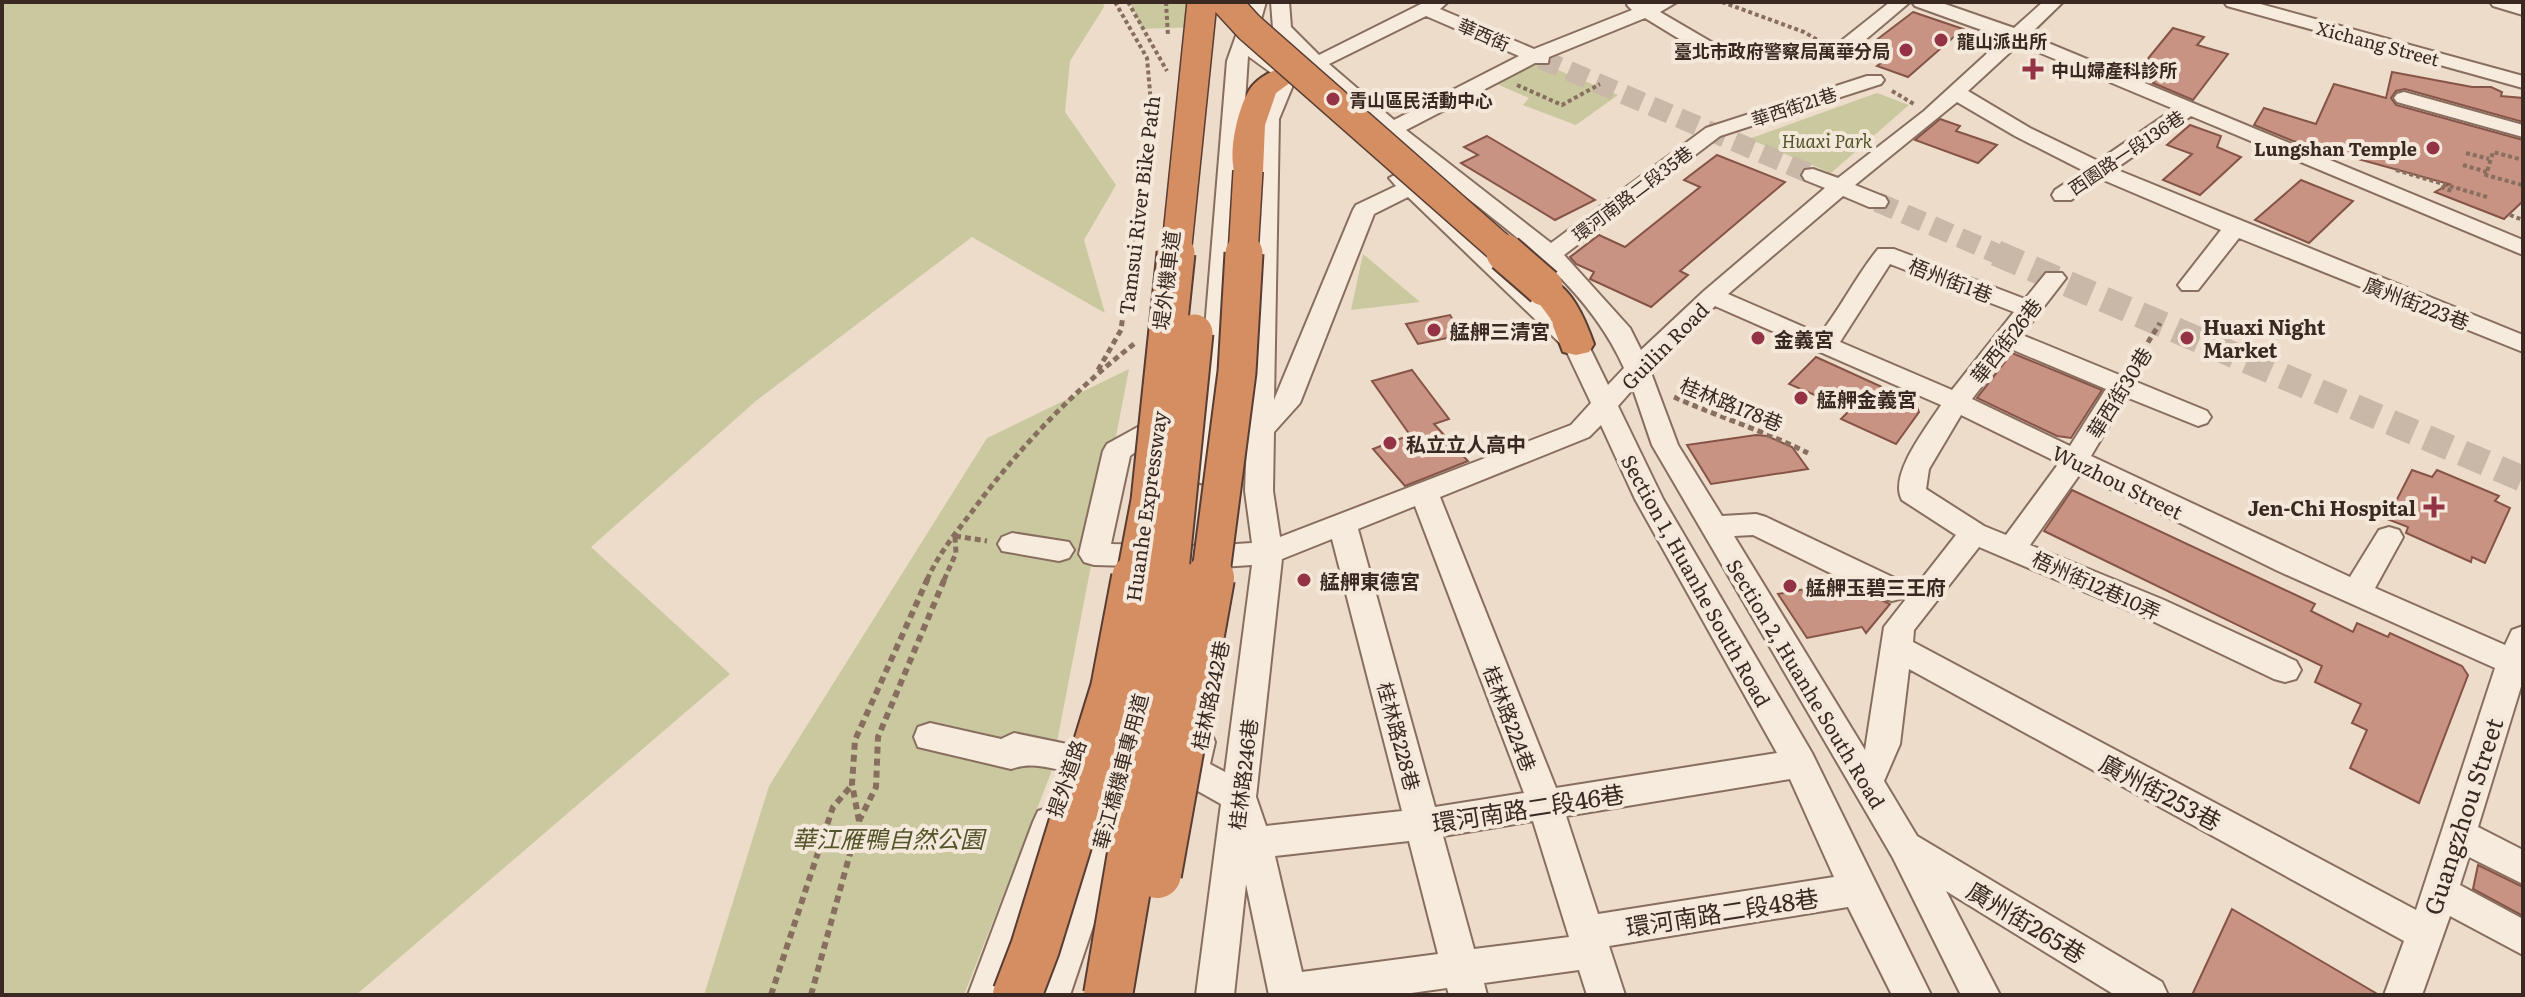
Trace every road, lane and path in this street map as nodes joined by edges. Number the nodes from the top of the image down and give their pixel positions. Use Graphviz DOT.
graph roads {
  1 [pos="1115,2"];
  2 [pos="1128,2"];
  3 [pos="1166,2"];
  4 [pos="1195,2"];
  5 [pos="1202,2"];
  6 [pos="1224,2"];
  7 [pos="1248,2"];
  8 [pos="1257,2"];
  9 [pos="1280,2"];
  10 [pos="1628,2"];
  11 [pos="1668,2"];
  12 [pos="1901,2"];
  13 [pos="1921,2"];
  14 [pos="2054,2"];
  15 [pos="2233,2"];
  16 [pos="2499,2"];
  17 [pos="1433,6"];
  18 [pos="1649,10"];
  19 [pos="2523,10"];
  20 [pos="2015,37"];
  21 [pos="1259,43"];
  22 [pos="1706,47"];
  23 [pos="1838,53"];
  24 [pos="1158,55"];
  25 [pos="1538,57"];
  26 [pos="1315,63"];
  27 [pos="1288,74"];
  28 [pos="1169,75"];
  29 [pos="1495,75"];
  30 [pos="1874,80"];
  31 [pos="2523,82"];
  32 [pos="1600,84"];
  33 [pos="1956,92"];
  34 [pos="2404,98"];
  35 [pos="2190,108"];
  36 [pos="1392,129"];
  37 [pos="2523,131"];
  38 [pos="1713,132"];
  39 [pos="2466,153"];
  40 [pos="2489,159"];
  41 [pos="2523,160"];
  42 [pos="2463,165"];
  43 [pos="2393,169"];
  44 [pos="2100,172"];
  45 [pos="2487,172"];
  46 [pos="1813,175"];
  47 [pos="2522,185"];
  48 [pos="1841,186"];
  49 [pos="1411,187"];
  50 [pos="2441,187"];
  51 [pos="2454,192"];
  52 [pos="2063,195"];
  53 [pos="2487,197"];
  54 [pos="1877,202"];
  55 [pos="2510,215"];
  56 [pos="2523,220"];
  57 [pos="2235,228"];
  58 [pos="2523,248"];
  59 [pos="1548,270"];
  60 [pos="2054,278"];
  61 [pos="2190,285"];
  62 [pos="1712,296"];
  63 [pos="2029,309"];
  64 [pos="2160,323"];
  65 [pos="2006,338"];
  66 [pos="1138,341"];
  67 [pos="1576,344"];
  68 [pos="2523,344"];
  69 [pos="1825,345"];
  70 [pos="1095,374"];
  71 [pos="1641,376"];
  72 [pos="2120,386"];
  73 [pos="1956,402"];
  74 [pos="1606,405"];
  75 [pos="2198,417"];
  76 [pos="1262,428"];
  77 [pos="1147,431"];
  78 [pos="1808,453"];
  79 [pos="2075,461"];
  80 [pos="1423,490"];
  81 [pos="1912,493"];
  82 [pos="1342,524"];
  83 [pos="1715,527"];
  84 [pos="1974,533"];
  85 [pos="955,536"];
  86 [pos="2389,537"];
  87 [pos="1012,544"];
  88 [pos="2013,547"];
  89 [pos="1059,550"];
  90 [pos="1268,553"];
  91 [pos="1130,556"];
  92 [pos="1205,557"];
  93 [pos="1892,590"];
  94 [pos="2357,592"];
  95 [pos="1897,648"];
  96 [pos="2519,656"];
  97 [pos="2285,670"];
  98 [pos="930,737"];
  99 [pos="1074,758"];
  100 [pos="1800,763"];
  101 [pos="1192,771"];
  102 [pos="852,784"];
  103 [pos="1866,784"];
  104 [pos="1239,797"];
  105 [pos="1545,804"];
  106 [pos="859,821"];
  107 [pos="1424,824"];
  108 [pos="2458,834"];
  109 [pos="1255,843"];
  110 [pos="1905,847"];
  111 [pos="2523,868"];
  112 [pos="1858,889"];
  113 [pos="2440,892"];
  114 [pos="2424,933"];
  115 [pos="2523,938"];
  116 [pos="1589,942"];
  117 [pos="1465,982"];
  118 [pos="1287,993"];
  119 [pos="771,995"];
  120 [pos="811,995"];
  121 [pos="987,995"];
  122 [pos="1017,995"];
  123 [pos="1051,995"];
  124 [pos="1108,995"];
  125 [pos="1115,995"];
  126 [pos="1131,995"];
  127 [pos="1215,995"];
  128 [pos="1606,995"];
  129 [pos="1912,995"];
  130 [pos="1981,995"];
  131 [pos="2149,995"];
  132 [pos="2403,995"];
  1 -- 70 [label="path"];
  2 -- 24 [label="path, Tamsui River Bike Path"];
  3 -- 24 [label="path"];
  4 -- 77 [label="street, 堤外機車道"];
  5 -- 122 [label="highway, Huanhe Expressway, bridge"];
  6 -- 21 [label="highway, bridge"];
  6 -- 124 [label="highway, Huanhe Expressway, bridge"];
  7 -- 21 [label="highway"];
  8 -- 21 [label="street"];
  9 -- 26 [label="street"];
  10 -- 18 [label="street"];
  11 -- 18 [label="street"];
  12 -- 23 [label="street"];
  13 -- 20 [label="street"];
  14 -- 20 [label="street, Guilin Road"];
  15 -- 31 [label="street, Xichang Street"];
  16 -- 19 [label="street"];
  17 -- 25 [label="street, 華西街"];
  17 -- 26 [label="street"];
  18 -- 22 [label="street"];
  18 -- 25 [label="street"];
  20 -- 33 [label="street, Guilin Road"];
  20 -- 35 [label="street"];
  21 -- 27 [label="street, Section 1, Huanhe South Road"];
  21 -- 59 [label="highway, bridge"];
  21 -- 92 [label="street, 桂林路242巷"];
  24 -- 28 [label="path, Tamsui River Bike Path"];
  25 -- 29 [label="street"];
  26 -- 27 [label="street"];
  26 -- 36 [label="street"];
  27 -- 49 [label="street, Section 1, Huanhe South Road"];
  27 -- 76 [label="street, 桂林路246巷"];
  27 -- 126 [label="highway, bridge"];
  29 -- 32 [label="path"];
  29 -- 36 [label="street"];
  30 -- 38 [label="street, 華西街21巷"];
  33 -- 44 [label="street, 廣州街223巷"];
  33 -- 48 [label="street, Guilin Road"];
  34 -- 37 [label="street"];
  35 -- 44 [label="street, 西園路一段136巷"];
  35 -- 58 [label="street"];
  36 -- 59 [label="street"];
  38 -- 59 [label="street, 環河南路二段35巷"];
  39 -- 40 [label="path"];
  40 -- 41 [label="path"];
  40 -- 45 [label="path"];
  42 -- 45 [label="path"];
  43 -- 53 [label="path"];
  44 -- 52 [label="street, 西園路一段136巷"];
  44 -- 57 [label="street, 廣州街223巷"];
  45 -- 47 [label="path"];
  46 -- 48 [label="street"];
  48 -- 54 [label="street"];
  48 -- 62 [label="street, Guilin Road"];
  49 -- 67 [label="street, Section 1, Huanhe South Road"];
  49 -- 76 [label="street"];
  50 -- 51 [label="path"];
  55 -- 56 [label="path"];
  57 -- 61 [label="street"];
  57 -- 68 [label="street, 廣州街223巷"];
  59 -- 67 [label="highway"];
  59 -- 71 [label="street"];
  60 -- 63 [label="street, 華西街26巷"];
  62 -- 69 [label="street, Wuzhou Street"];
  62 -- 71 [label="street, Guilin Road"];
  63 -- 65 [label="street, 華西街26巷"];
  63 -- 69 [label="street, 梧州街1巷"];
  64 -- 72 [label="path, 華西街30巷"];
  65 -- 72 [label="street"];
  65 -- 73 [label="street, 華西街26巷"];
  66 -- 70 [label="path, Tamsui River Bike Path"];
  67 -- 74 [label="street, Section 1, Huanhe South Road"];
  69 -- 73 [label="street, Wuzhou Street"];
  70 -- 85 [label="path, Tamsui River Bike Path"];
  71 -- 74 [label="street, Guilin Road"];
  71 -- 78 [label="path, 桂林路178巷"];
  71 -- 83 [label="street, Section 2, Huanhe South Road"];
  72 -- 75 [label="street"];
  72 -- 79 [label="street, 華西街30巷"];
  73 -- 79 [label="street, Wuzhou Street"];
  73 -- 81 [label="street, 華西街26巷"];
  74 -- 80 [label="street, Guilin Road"];
  74 -- 100 [label="street, Section 1, Huanhe South Road"];
  76 -- 90 [label="street, 桂林路246巷"];
  77 -- 91 [label="street, Guilin Road"];
  79 -- 88 [label="street, 華西街30巷"];
  79 -- 94 [label="street, Wuzhou Street"];
  80 -- 82 [label="street, Guilin Road"];
  80 -- 105 [label="street, 桂林路224巷"];
  81 -- 84 [label="street, 梧州街12巷10弄"];
  82 -- 90 [label="street, Guilin Road"];
  82 -- 107 [label="street, 桂林路228巷"];
  83 -- 93 [label="street"];
  83 -- 103 [label="street, Section 2, Huanhe South Road"];
  84 -- 88 [label="street, 梧州街12巷10弄"];
  84 -- 95 [label="street"];
  85 -- 87 [label="path"];
  85 -- 102 [label="path"];
  85 -- 106 [label="path, Tamsui River Bike Path"];
  86 -- 94 [label="street"];
  87 -- 89 [label="street"];
  88 -- 97 [label="street, 梧州街12巷10弄"];
  90 -- 92 [label="street, Guilin Road"];
  90 -- 104 [label="street, 桂林路246巷"];
  91 -- 92 [label="street, Guilin Road"];
  91 -- 99 [label="street, 提外道路"];
  92 -- 101 [label="street, 桂林路242巷"];
  92 -- 123 [label="street, 華江橋機車專用道"];
  94 -- 96 [label="street, Wuzhou Street"];
  95 -- 103 [label="street"];
  95 -- 114 [label="street, 廣州街253巷"];
  96 -- 108 [label="street, Guangzhou Street"];
  98 -- 99 [label="street"];
  99 -- 121 [label="street, 提外道路"];
  100 -- 105 [label="street, 環河南路二段46巷"];
  100 -- 112 [label="street, Section 1, Huanhe South Road"];
  101 -- 104 [label="street, 桂林路242巷"];
  101 -- 125 [label="street"];
  102 -- 106 [label="path"];
  102 -- 119 [label="path"];
  103 -- 110 [label="street, Section 2, Huanhe South Road"];
  104 -- 109 [label="street"];
  104 -- 127 [label="street, 桂林路246巷"];
  105 -- 107 [label="street, 環河南路二段46巷"];
  105 -- 116 [label="street, 桂林路224巷"];
  106 -- 120 [label="path, Tamsui River Bike Path"];
  107 -- 109 [label="street, 環河南路二段46巷"];
  107 -- 117 [label="street, 桂林路228巷"];
  108 -- 111 [label="street"];
  108 -- 113 [label="street, Guangzhou Street"];
  109 -- 118 [label="street"];
  110 -- 130 [label="street, Section 2, Huanhe South Road"];
  110 -- 131 [label="street, 廣州街265巷"];
  112 -- 116 [label="street, 環河南路二段48巷"];
  112 -- 129 [label="street, Section 1, Huanhe South Road"];
  113 -- 114 [label="street, Guangzhou Street"];
  113 -- 115 [label="street"];
  114 -- 132 [label="street, Guangzhou Street"];
  116 -- 117 [label="street, 環河南路二段48巷"];
  116 -- 128 [label="street, 桂林路224巷"];
  117 -- 118 [label="street, 環河南路二段48巷"];
}
